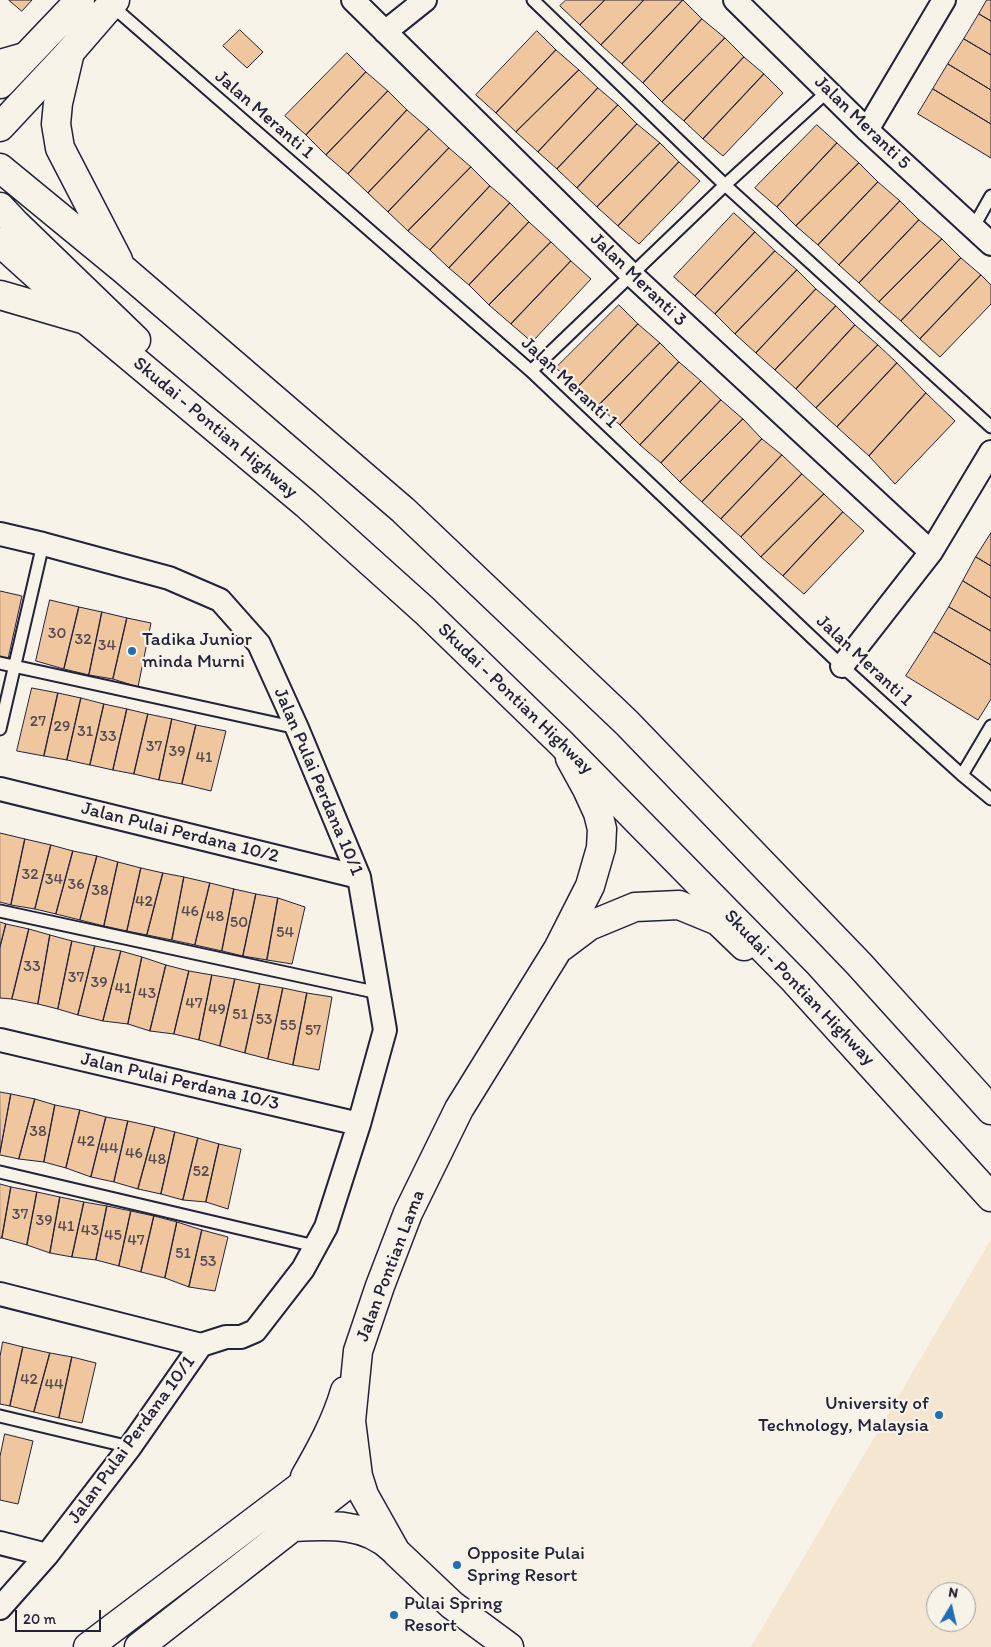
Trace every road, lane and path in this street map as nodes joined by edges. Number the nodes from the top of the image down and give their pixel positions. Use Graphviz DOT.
graph roads {
  1 [pos="80,0"];
  2 [pos="353,0"];
  3 [pos="425,0"];
  4 [pos="533,0"];
  5 [pos="735,0"];
  6 [pos="944,0"];
  7 [pos="113,3"];
  8 [pos="385,32"];
  9 [pos="70,52"];
  10 [pos="12,61"];
  11 [pos="0,84"];
  12 [pos="828,91"];
  13 [pos="0,127"];
  14 [pos="867,130"];
  15 [pos="0,168"];
  16 [pos="725,185"];
  17 [pos="991,196"];
  18 [pos="0,207"];
  19 [pos="973,228"];
  20 [pos="0,242"];
  21 [pos="991,244"];
  22 [pos="123,269"];
  23 [pos="632,275"];
  24 [pos="0,295"];
  25 [pos="86,320"];
  26 [pos="531,371"];
  27 [pos="991,427"];
  28 [pos="991,452"];
  29 [pos="306,504"];
  30 [pos="0,534"];
  31 [pos="43,544"];
  32 [pos="931,552"];
  33 [pos="0,663"];
  34 [pos="15,666"];
  35 [pos="842,666"];
  36 [pos="991,726"];
  37 [pos="297,728"];
  38 [pos="0,729"];
  39 [pos="560,742"];
  40 [pos="962,775"];
  41 [pos="0,789"];
  42 [pos="991,799"];
  43 [pos="359,877"];
  44 [pos="0,911"];
  45 [pos="558,949"];
  46 [pos="379,993"];
  47 [pos="0,1040"];
  48 [pos="877,1070"];
  49 [pos="991,1110"];
  50 [pos="359,1124"];
  51 [pos="0,1172"];
  52 [pos="991,1197"];
  53 [pos="315,1246"];
  54 [pos="0,1294"];
  55 [pos="200,1345"];
  56 [pos="358,1352"];
  57 [pos="0,1416"];
  58 [pos="354,1446"];
  59 [pos="130,1447"];
  60 [pos="358,1476"];
  61 [pos="300,1487"];
  62 [pos="295,1527"];
  63 [pos="0,1543"];
  64 [pos="396,1552"];
  65 [pos="47,1555"];
  66 [pos="0,1608"];
  67 [pos="88,1647"];
  68 [pos="139,1647"];
  69 [pos="509,1647"];
  1 -- 10 [label="main road"];
  2 -- 8 [label="street, Jalan Meranti 3"];
  3 -- 8 [label="street"];
  4 -- 16 [label="lane"];
  5 -- 12 [label="street, Jalan Meranti 5"];
  6 -- 14 [label="street"];
  7 -- 9 [label="main road"];
  7 -- 26 [label="lane, Jalan Meranti 1"];
  8 -- 23 [label="street, Jalan Meranti 3"];
  9 -- 13 [label="main road"];
  9 -- 22 [label="main road"];
  10 -- 11 [label="main road"];
  12 -- 14 [label="street, Jalan Meranti 5"];
  12 -- 16 [label="lane"];
  14 -- 19 [label="street, Jalan Meranti 5"];
  15 -- 22 [label="main road"];
  16 -- 23 [label="lane"];
  16 -- 27 [label="lane"];
  17 -- 19 [label="lane"];
  18 -- 29 [label="main road"];
  19 -- 21 [label="street, Jalan Meranti 5"];
  20 -- 25 [label="main road, Skudai - Pontian Highway"];
  22 -- 49 [label="main road"];
  23 -- 26 [label="lane"];
  23 -- 32 [label="street, Jalan Meranti 3"];
  24 -- 25 [label="main road"];
  25 -- 29 [label="main road, Skudai - Pontian Highway"];
  26 -- 35 [label="lane, Jalan Meranti 1"];
  28 -- 32 [label="street"];
  29 -- 39 [label="main road, Skudai - Pontian Highway"];
  30 -- 31 [label="street, Jalan Pulai Perdana 10/1"];
  31 -- 34 [label="lane"];
  31 -- 37 [label="street, Jalan Pulai Perdana 10/1"];
  32 -- 35 [label="street"];
  33 -- 34 [label="lane"];
  34 -- 37 [label="lane"];
  34 -- 38 [label="lane"];
  35 -- 40 [label="lane, Jalan Meranti 1"];
  36 -- 40 [label="lane"];
  37 -- 43 [label="street, Jalan Pulai Perdana 10/1"];
  39 -- 45 [label="main road, Jalan Pontian Lama"];
  39 -- 48 [label="main road, Skudai - Pontian Highway"];
  40 -- 42 [label="lane, Jalan Meranti 1"];
  41 -- 43 [label="street, Jalan Pulai Perdana 10/2"];
  43 -- 46 [label="street, Jalan Pulai Perdana 10/1"];
  44 -- 46 [label="lane"];
  45 -- 48 [label="main road, Jalan Pontian Lama"];
  45 -- 56 [label="main road, Jalan Pontian Lama"];
  46 -- 50 [label="street, Jalan Pulai Perdana 10/1"];
  47 -- 50 [label="street, Jalan Pulai Perdana 10/3"];
  48 -- 52 [label="main road, Skudai - Pontian Highway"];
  50 -- 53 [label="street, Jalan Pulai Perdana 10/1"];
  51 -- 53 [label="lane"];
  53 -- 55 [label="street, Jalan Pulai Perdana 10/1"];
  54 -- 55 [label="street"];
  55 -- 59 [label="street, Jalan Pulai Perdana 10/1"];
  56 -- 58 [label="main road, Jalan Pontian Lama"];
  56 -- 61 [label="main road"];
  57 -- 59 [label="lane"];
  58 -- 60 [label="main road, Jalan Pontian Lama"];
  58 -- 61 [label="main road"];
  59 -- 65 [label="street, Jalan Pulai Perdana 10/1"];
  60 -- 62 [label="main road"];
  60 -- 64 [label="main road, Jalan Pontian Lama"];
  61 -- 67 [label="main road"];
  62 -- 64 [label="main road"];
  62 -- 68 [label="main road"];
  63 -- 65 [label="street"];
  64 -- 69 [label="main road, Jalan Pontian Lama"];
  65 -- 66 [label="street, Jalan Pulai Perdana 10/1"];
}
